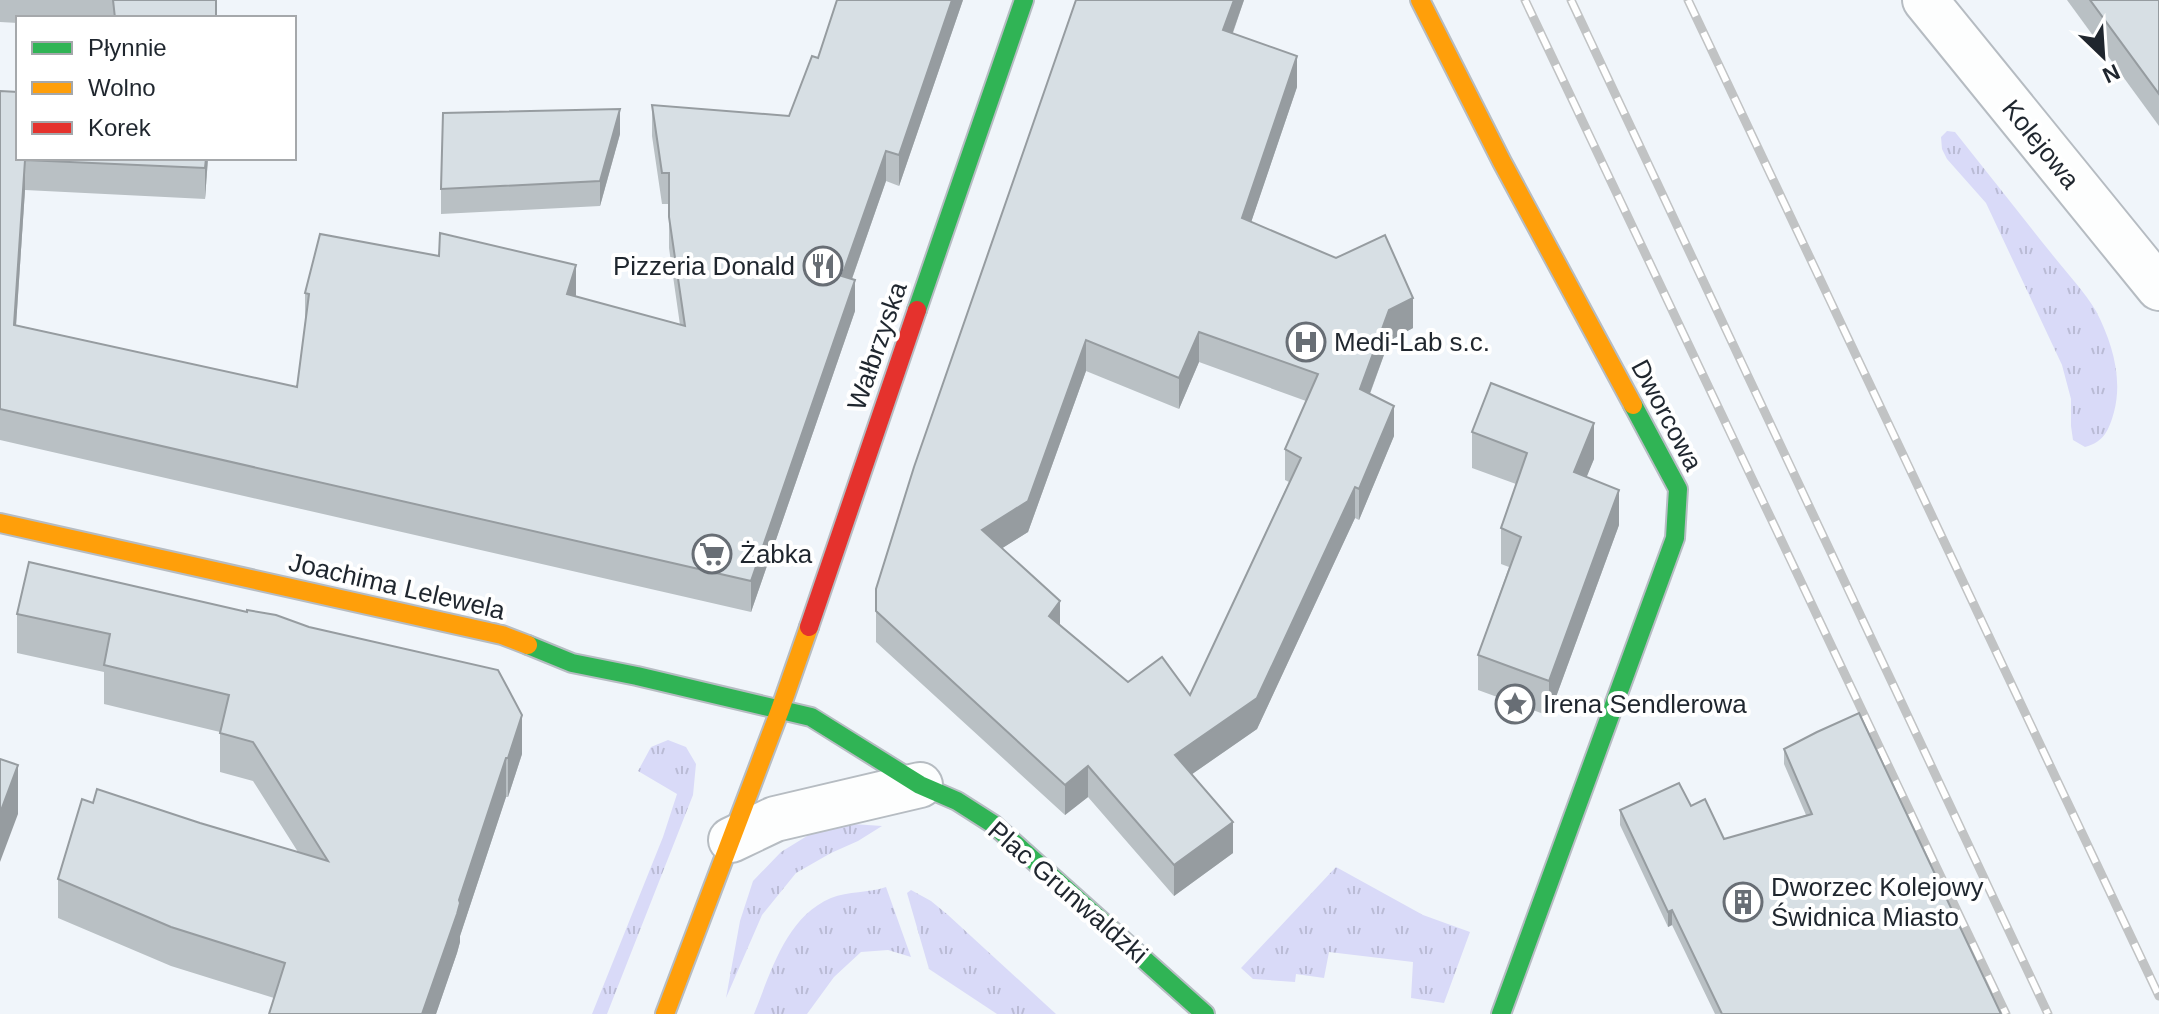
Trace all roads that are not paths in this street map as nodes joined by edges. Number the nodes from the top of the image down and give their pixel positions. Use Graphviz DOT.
graph roads {
  1 [pos="1024,0"];
  2 [pos="1420,0"];
  3 [pos="1925,0"];
  4 [pos="2159,288"];
  5 [pos="0,523"];
  6 [pos="780,710"];
  7 [pos="920,785"];
  8 [pos="731,840"];
  9 [pos="665,1014"];
  10 [pos="1205,1014"];
  11 [pos="1501,1014"];
  1 -- 6 [label="street, Wałbrzyska"];
  2 -- 11 [label="street, Dworcowa"];
  3 -- 4 [label="street, Kolejowa"];
  5 -- 6 [label="street, Joachima Lelewela"];
  6 -- 7 [label="street, Plac Grunwaldzki"];
  6 -- 8 [label="street"];
  7 -- 8 [label="street"];
  7 -- 10 [label="street, Plac Grunwaldzki"];
  8 -- 9 [label="street"];
}
